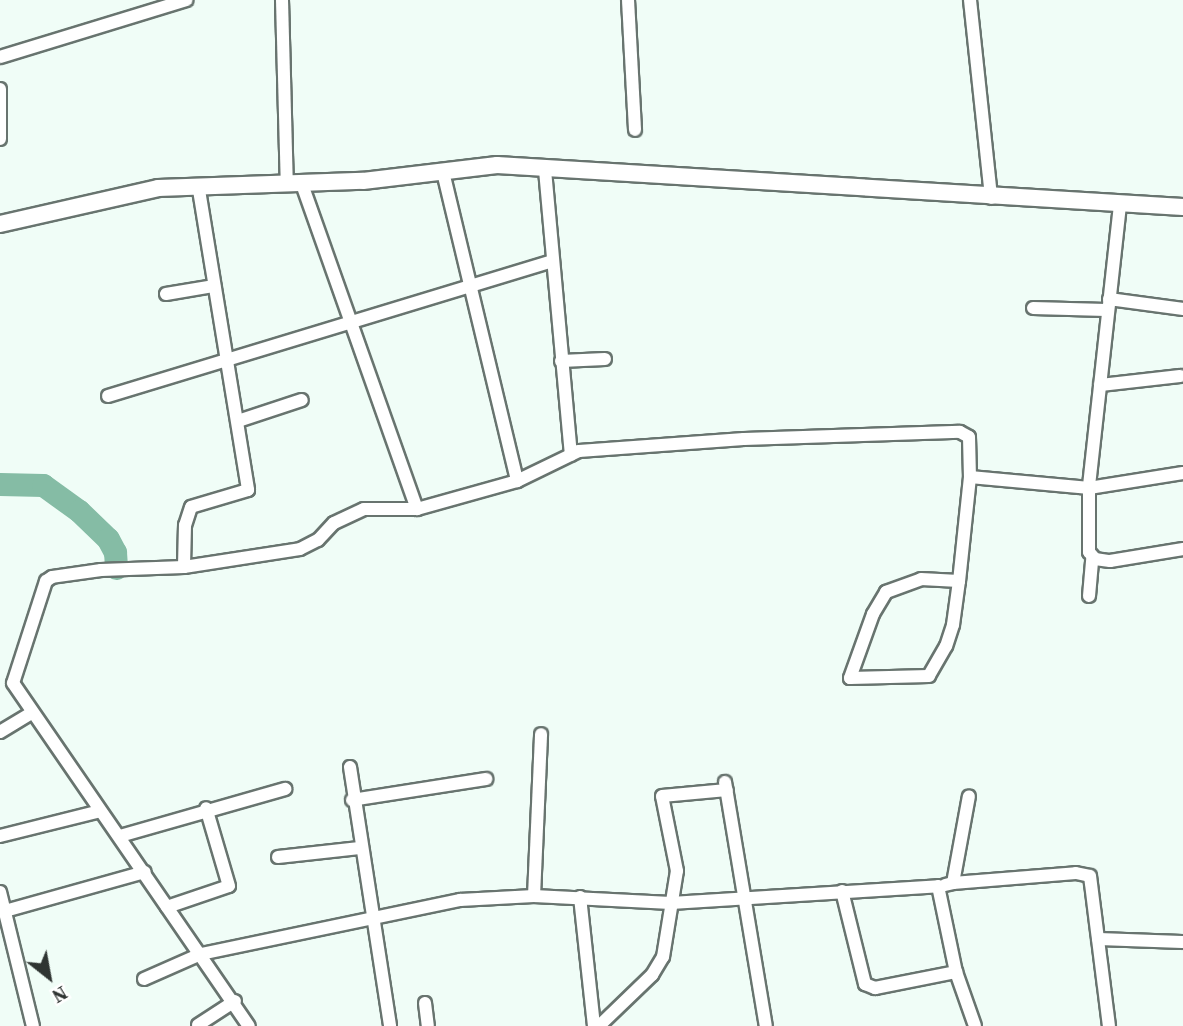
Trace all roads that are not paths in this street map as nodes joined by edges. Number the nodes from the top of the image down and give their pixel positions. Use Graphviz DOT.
graph roads {
  1 [pos="186,0"];
  2 [pos="282,0"];
  3 [pos="628,0"];
  4 [pos="970,0"];
  5 [pos="0,58"];
  6 [pos="0,89"];
  7 [pos="635,130"];
  8 [pos="0,139"];
  9 [pos="545,170"];
  10 [pos="443,172"];
  11 [pos="295,185"];
  12 [pos="199,190"];
  13 [pos="991,198"];
  14 [pos="1120,205"];
  15 [pos="1183,206"];
  16 [pos="0,224"];
  17 [pos="551,261"];
  18 [pos="467,285"];
  19 [pos="214,286"];
  20 [pos="166,294"];
  21 [pos="1108,305"];
  22 [pos="1033,307"];
  23 [pos="1183,309"];
  24 [pos="349,321"];
  25 [pos="605,359"];
  26 [pos="228,360"];
  27 [pos="561,361"];
  28 [pos="1181,376"];
  29 [pos="1100,385"];
  30 [pos="108,396"];
  31 [pos="302,400"];
  32 [pos="239,421"];
  33 [pos="571,455"];
  34 [pos="1183,473"];
  35 [pos="970,477"];
  36 [pos="517,481"];
  37 [pos="1089,488"];
  38 [pos="417,509"];
  39 [pos="1183,548"];
  40 [pos="1092,558"];
  41 [pos="184,567"];
  42 [pos="959,581"];
  43 [pos="1089,596"];
  44 [pos="30,714"];
  45 [pos="0,732"];
  46 [pos="541,734"];
  47 [pos="350,767"];
  48 [pos="485,779"];
  49 [pos="285,789"];
  50 [pos="969,796"];
  51 [pos="352,800"];
  52 [pos="206,808"];
  53 [pos="100,811"];
  54 [pos="0,836"];
  55 [pos="120,836"];
  56 [pos="359,848"];
  57 [pos="278,857"];
  58 [pos="145,872"];
  59 [pos="953,883"];
  60 [pos="938,886"];
  61 [pos="842,891"];
  62 [pos="0,892"];
  63 [pos="534,896"];
  64 [pos="580,897"];
  65 [pos="748,900"];
  66 [pos="671,902"];
  67 [pos="167,907"];
  68 [pos="5,911"];
  69 [pos="372,920"];
  70 [pos="1098,939"];
  71 [pos="1183,942"];
  72 [pos="201,954"];
  73 [pos="956,972"];
  74 [pos="144,979"];
  75 [pos="234,1001"];
  76 [pos="425,1003"];
  77 [pos="198,1025"];
  78 [pos="33,1026"];
  79 [pos="249,1026"];
  80 [pos="390,1026"];
  81 [pos="428,1026"];
  82 [pos="594,1026"];
  83 [pos="600,1026"];
  84 [pos="766,1026"];
  85 [pos="975,1026"];
  86 [pos="1109,1026"];
  1 -- 5 [label="street"];
  2 -- 11 [label="street"];
  3 -- 7 [label="street"];
  4 -- 13 [label="street"];
  6 -- 8 [label="street"];
  9 -- 10 [label="street"];
  9 -- 13 [label="street"];
  9 -- 17 [label="street"];
  10 -- 11 [label="street"];
  10 -- 18 [label="street"];
  11 -- 12 [label="street"];
  11 -- 24 [label="street"];
  12 -- 16 [label="street"];
  12 -- 19 [label="street"];
  13 -- 14 [label="street"];
  14 -- 15 [label="street"];
  14 -- 21 [label="street"];
  17 -- 18 [label="street"];
  17 -- 27 [label="street"];
  18 -- 24 [label="street"];
  18 -- 36 [label="street"];
  19 -- 20 [label="street"];
  19 -- 26 [label="street"];
  21 -- 22 [label="street"];
  21 -- 23 [label="street"];
  21 -- 29 [label="street"];
  24 -- 26 [label="street"];
  24 -- 38 [label="street"];
  25 -- 27 [label="street"];
  26 -- 30 [label="street"];
  26 -- 32 [label="street"];
  27 -- 33 [label="street"];
  28 -- 29 [label="street"];
  29 -- 37 [label="street"];
  31 -- 32 [label="street"];
  32 -- 41 [label="street"];
  33 -- 35 [label="street"];
  33 -- 36 [label="street"];
  34 -- 37 [label="street"];
  35 -- 37 [label="street"];
  35 -- 42 [label="street"];
  36 -- 38 [label="street"];
  37 -- 40 [label="street"];
  38 -- 41 [label="street"];
  39 -- 40 [label="street"];
  40 -- 43 [label="street"];
  41 -- 44 [label="street"];
  42 -- 42 [label="street"];
  44 -- 45 [label="street"];
  44 -- 53 [label="street"];
  46 -- 63 [label="street"];
  47 -- 51 [label="street"];
  48 -- 51 [label="street"];
  49 -- 52 [label="street"];
  50 -- 59 [label="street"];
  51 -- 56 [label="street"];
  52 -- 55 [label="street"];
  52 -- 67 [label="street"];
  53 -- 54 [label="street"];
  53 -- 55 [label="street"];
  55 -- 58 [label="street"];
  56 -- 57 [label="street"];
  56 -- 69 [label="street"];
  58 -- 67 [label="street"];
  58 -- 68 [label="street"];
  59 -- 60 [label="street"];
  59 -- 70 [label="street"];
  60 -- 61 [label="street"];
  60 -- 73 [label="street"];
  61 -- 65 [label="street"];
  61 -- 73 [label="street"];
  62 -- 68 [label="street"];
  63 -- 64 [label="street"];
  63 -- 69 [label="street"];
  64 -- 66 [label="street"];
  64 -- 82 [label="street"];
  65 -- 66 [label="street"];
  65 -- 66 [label="street"];
  65 -- 84 [label="street"];
  66 -- 83 [label="street"];
  67 -- 72 [label="street"];
  68 -- 78 [label="street"];
  69 -- 72 [label="street"];
  69 -- 80 [label="street"];
  70 -- 71 [label="street"];
  70 -- 86 [label="street"];
  72 -- 74 [label="street"];
  72 -- 75 [label="street"];
  73 -- 85 [label="street"];
  75 -- 77 [label="street"];
  75 -- 79 [label="street"];
  76 -- 81 [label="street"];
}
